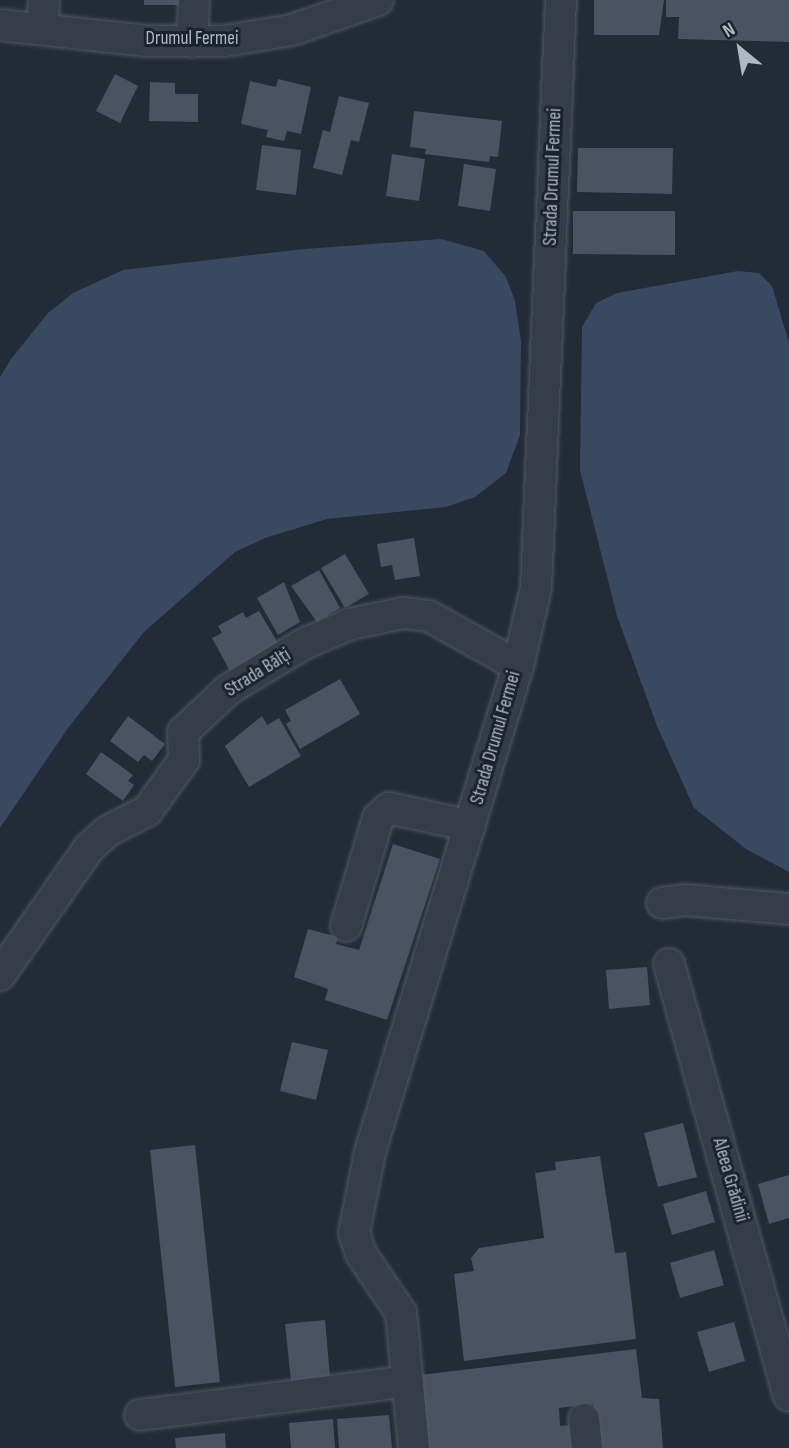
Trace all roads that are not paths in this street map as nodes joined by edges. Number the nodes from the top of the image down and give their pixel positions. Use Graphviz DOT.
graph roads {
  1 [pos="44,0"];
  2 [pos="194,0"];
  3 [pos="378,0"];
  4 [pos="561,0"];
  5 [pos="320,11"];
  6 [pos="0,25"];
  7 [pos="42,29"];
  8 [pos="192,42"];
  9 [pos="518,666"];
  10 [pos="470,826"];
  11 [pos="662,903"];
  12 [pos="789,909"];
  13 [pos="346,926"];
  14 [pos="669,964"];
  15 [pos="0,975"];
  16 [pos="408,1381"];
  17 [pos="789,1396"];
  18 [pos="140,1415"];
  19 [pos="414,1448"];
  1 -- 7 [label="street"];
  2 -- 8 [label="street"];
  3 -- 5 [label="street, Drumul Fermei"];
  4 -- 9 [label="street, Strada Drumul Fermei"];
  5 -- 8 [label="street, Drumul Fermei"];
  6 -- 7 [label="street, Drumul Fermei"];
  7 -- 8 [label="street, Drumul Fermei"];
  9 -- 10 [label="street, Strada Drumul Fermei"];
  9 -- 15 [label="street, Strada Bălți"];
  10 -- 13 [label="street"];
  10 -- 16 [label="street, Strada Drumul Fermei"];
  11 -- 12 [label="street"];
  14 -- 17 [label="street, Aleea Grădinii"];
  16 -- 18 [label="street"];
  16 -- 19 [label="street, Strada Drumul Fermei"];
}
